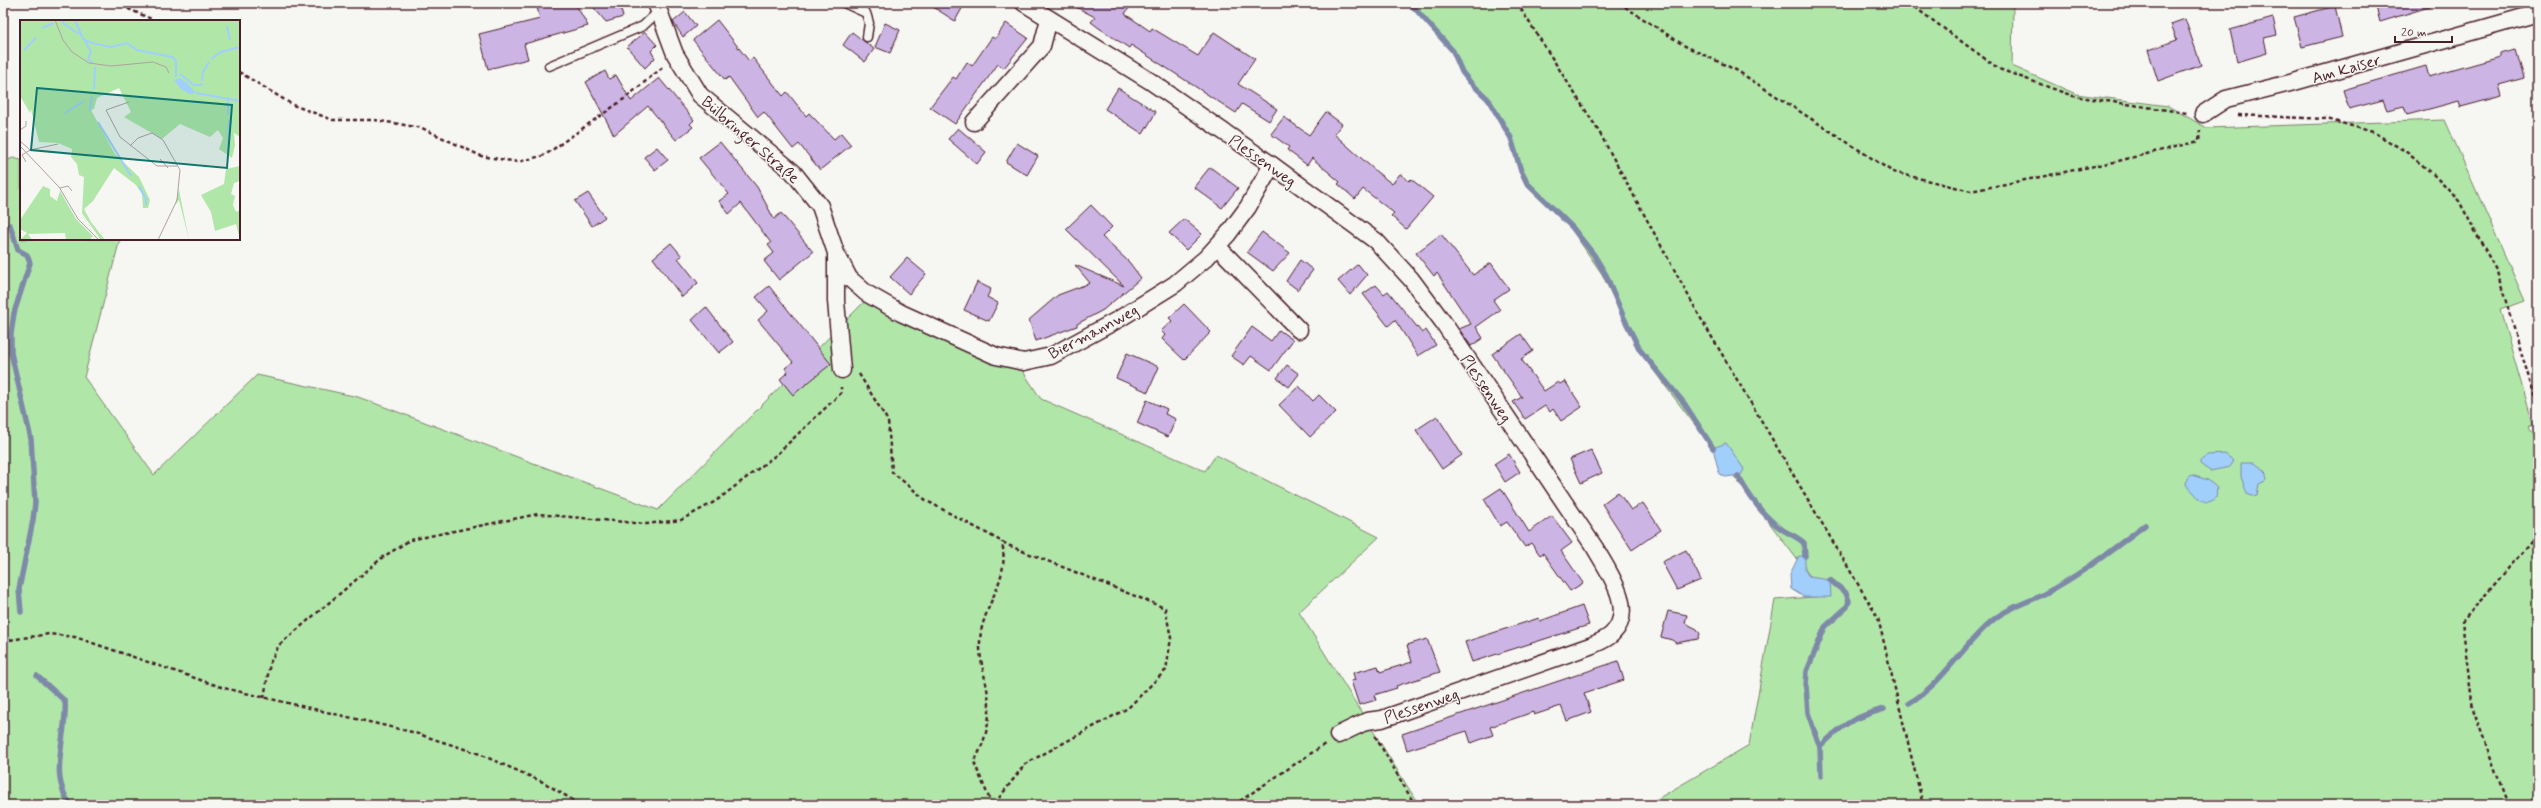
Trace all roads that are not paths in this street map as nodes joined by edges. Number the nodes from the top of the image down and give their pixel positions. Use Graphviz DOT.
graph roads {
  1 [pos="844,3"];
  2 [pos="1024,3"];
  3 [pos="658,7"];
  4 [pos="2538,13"];
  5 [pos="1049,19"];
  6 [pos="867,37"];
  7 [pos="549,66"];
  8 [pos="2203,114"];
  9 [pos="974,122"];
  10 [pos="1272,165"];
  11 [pos="1217,246"];
  12 [pos="836,253"];
  13 [pos="849,278"];
  14 [pos="1299,330"];
  15 [pos="849,370"];
  16 [pos="1338,735"];
  1 -- 6 [label="lane"];
  2 -- 5 [label="street, Plessenweg"];
  3 -- 7 [label="lane"];
  3 -- 12 [label="street, Bülbringer Straße"];
  4 -- 8 [label="street, Am Kaiser"];
  5 -- 9 [label="street"];
  5 -- 10 [label="street, Plessenweg"];
  10 -- 11 [label="street, Biermannweg"];
  10 -- 16 [label="street, Plessenweg"];
  11 -- 13 [label="street, Biermannweg"];
  11 -- 14 [label="street"];
  12 -- 13 [label="street, Bülbringer Straße"];
  12 -- 15 [label="street, Bülbringer Straße"];
}
